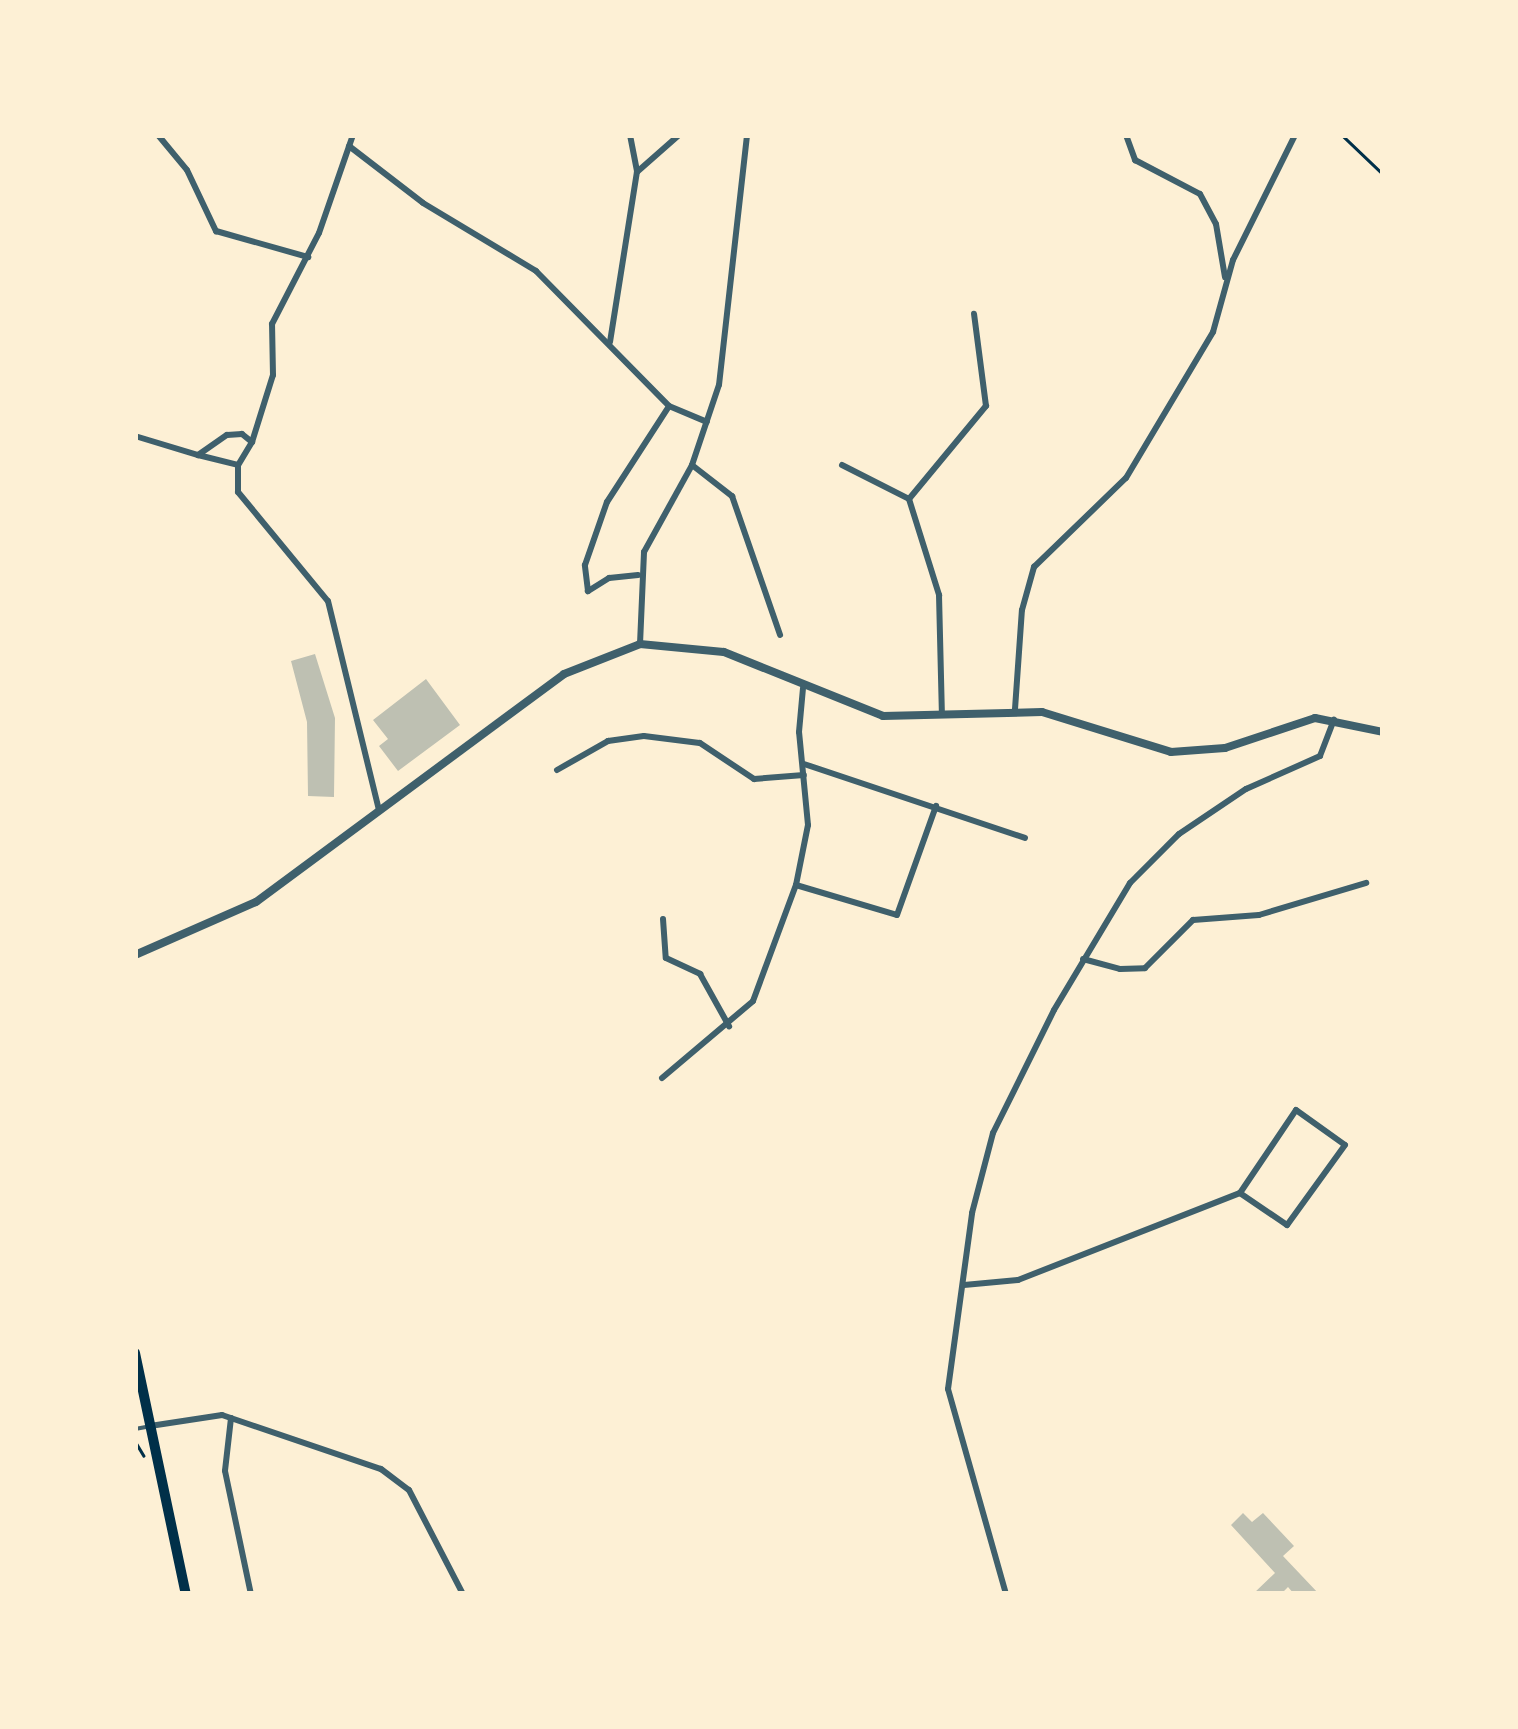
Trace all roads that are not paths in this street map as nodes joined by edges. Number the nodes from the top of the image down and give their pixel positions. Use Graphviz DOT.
graph roads {
  1 [pos="158,135"];
  2 [pos="353,135"];
  3 [pos="630,135"];
  4 [pos="679,135"];
  5 [pos="747,135"];
  6 [pos="1126,135"];
  7 [pos="1294,135"];
  8 [pos="349,146"];
  9 [pos="637,172"];
  10 [pos="308,258"];
  11 [pos="1226,281"];
  12 [pos="974,314"];
  13 [pos="610,342"];
  14 [pos="670,406"];
  15 [pos="707,422"];
  16 [pos="135,436"];
  17 [pos="252,442"];
  18 [pos="198,454"];
  19 [pos="238,465"];
  20 [pos="692,465"];
  21 [pos="842,465"];
  22 [pos="909,499"];
  23 [pos="638,575"];
  24 [pos="780,635"];
  25 [pos="640,644"];
  26 [pos="803,688"];
  27 [pos="1015,709"];
  28 [pos="942,714"];
  29 [pos="1334,718"];
  30 [pos="1383,732"];
  31 [pos="803,764"];
  32 [pos="558,770"];
  33 [pos="804,775"];
  34 [pos="936,806"];
  35 [pos="379,810"];
  36 [pos="1025,838"];
  37 [pos="1366,883"];
  38 [pos="796,885"];
  39 [pos="663,919"];
  40 [pos="136,953"];
  41 [pos="1083,959"];
  42 [pos="729,1026"];
  43 [pos="662,1078"];
  44 [pos="1240,1192"];
  45 [pos="964,1285"];
  46 [pos="135,1353"];
  47 [pos="231,1418"];
  48 [pos="150,1426"];
  49 [pos="135,1429"];
  50 [pos="186,1594"];
  51 [pos="250,1594"];
  52 [pos="463,1594"];
  53 [pos="1006,1594"];
  1 -- 10 [label="street"];
  2 -- 8 [label="street"];
  3 -- 9 [label="street"];
  4 -- 9 [label="street"];
  5 -- 15 [label="street"];
  6 -- 11 [label="street"];
  7 -- 11 [label="street"];
  8 -- 10 [label="street"];
  8 -- 13 [label="street"];
  9 -- 13 [label="street"];
  10 -- 17 [label="street"];
  11 -- 27 [label="street"];
  12 -- 22 [label="street"];
  13 -- 14 [label="street"];
  14 -- 15 [label="street"];
  14 -- 23 [label="street"];
  15 -- 20 [label="street"];
  16 -- 18 [label="street"];
  17 -- 18 [label="street"];
  17 -- 19 [label="street"];
  18 -- 19 [label="street"];
  19 -- 35 [label="street"];
  20 -- 23 [label="street"];
  20 -- 24 [label="street"];
  21 -- 22 [label="street"];
  22 -- 28 [label="street"];
  23 -- 25 [label="street"];
  25 -- 26 [label="street"];
  25 -- 35 [label="street"];
  26 -- 28 [label="street"];
  26 -- 31 [label="street"];
  27 -- 28 [label="street"];
  27 -- 29 [label="street"];
  29 -- 30 [label="street"];
  29 -- 41 [label="street"];
  31 -- 33 [label="street"];
  31 -- 34 [label="street"];
  32 -- 33 [label="street"];
  33 -- 38 [label="street"];
  34 -- 36 [label="street"];
  34 -- 38 [label="street"];
  35 -- 40 [label="street"];
  37 -- 41 [label="street"];
  38 -- 42 [label="street"];
  39 -- 42 [label="street"];
  41 -- 45 [label="street"];
  42 -- 43 [label="street"];
  44 -- 44 [label="street"];
  44 -- 45 [label="street"];
  45 -- 53 [label="street"];
  46 -- 48 [label="main road"];
  47 -- 48 [label="street"];
  47 -- 51 [label="street"];
  47 -- 52 [label="street"];
  48 -- 49 [label="lane"];
  48 -- 50 [label="main road"];
}
